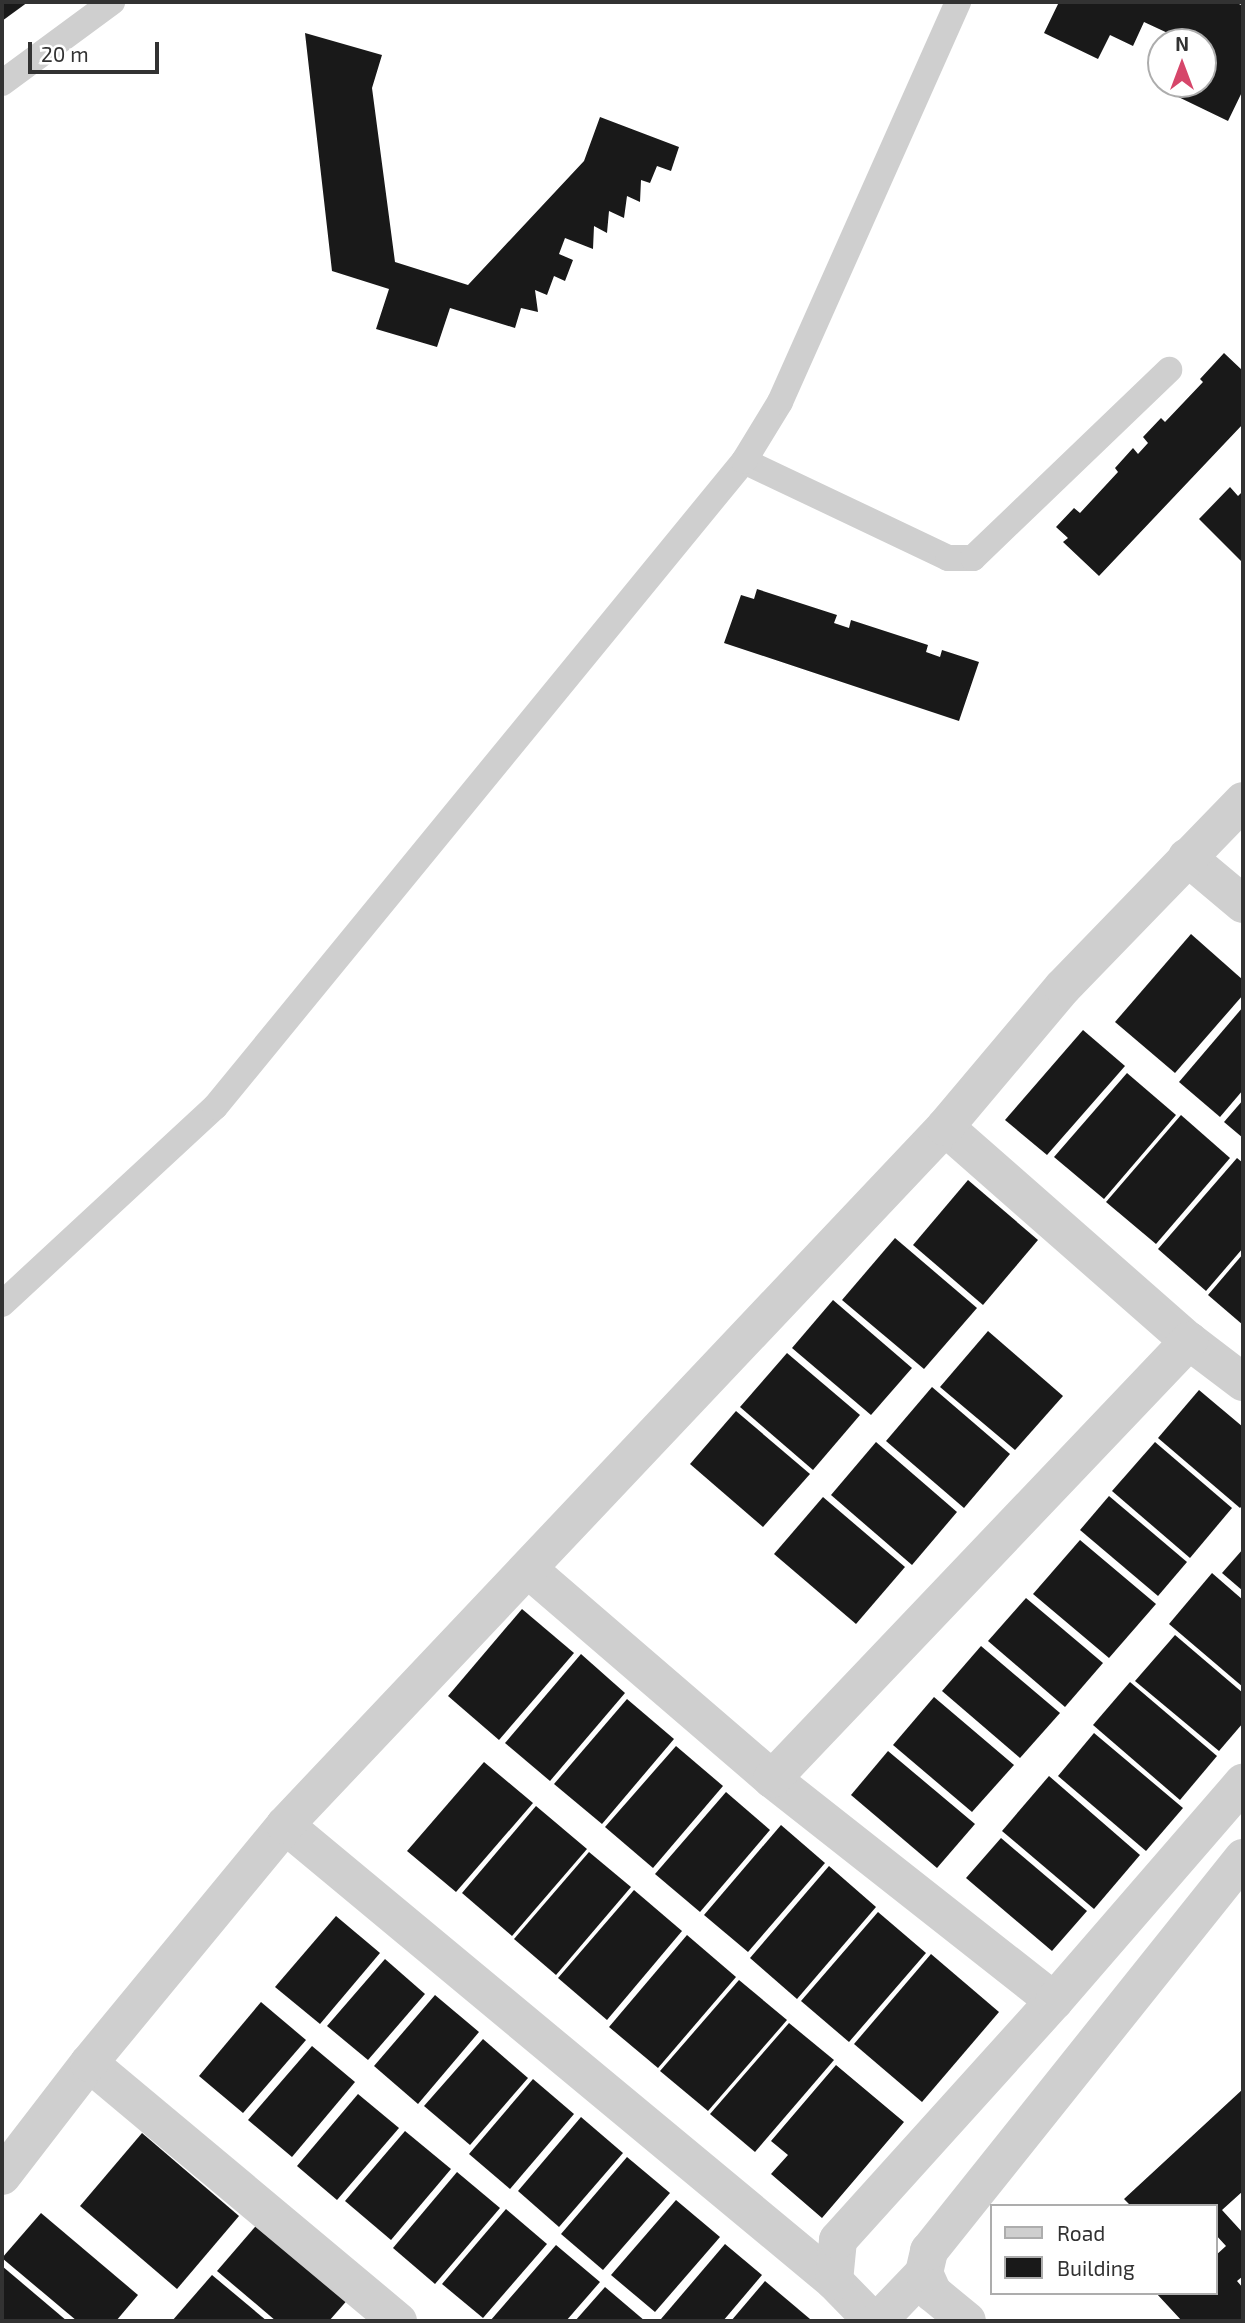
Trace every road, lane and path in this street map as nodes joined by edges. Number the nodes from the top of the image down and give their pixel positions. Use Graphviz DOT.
graph roads {
  1 [pos="112,2"];
  2 [pos="958,2"];
  3 [pos="2,83"];
  4 [pos="1170,370"];
  5 [pos="744,461"];
  6 [pos="1243,802"];
  7 [pos="1187,857"];
  8 [pos="1243,904"];
  9 [pos="945,1127"];
  10 [pos="2,1304"];
  11 [pos="1189,1341"];
  12 [pos="1243,1382"];
  13 [pos="528,1569"];
  14 [pos="772,1779"];
  15 [pos="1243,1783"];
  16 [pos="285,1825"];
  17 [pos="1243,1858"];
  18 [pos="1054,2001"];
  19 [pos="89,2063"];
  20 [pos="2,2176"];
  21 [pos="924,2273"];
  22 [pos="834,2281"];
  23 [pos="398,2321"];
  24 [pos="875,2321"];
  25 [pos="967,2321"];
  1 -- 3 [label="lane"];
  2 -- 5 [label="lane"];
  4 -- 5 [label="lane"];
  5 -- 10 [label="lane"];
  6 -- 7 [label="street"];
  7 -- 8 [label="street"];
  7 -- 9 [label="street"];
  9 -- 11 [label="street"];
  9 -- 13 [label="street"];
  11 -- 12 [label="street"];
  11 -- 14 [label="street"];
  13 -- 14 [label="street"];
  13 -- 16 [label="street"];
  14 -- 18 [label="street"];
  15 -- 18 [label="street"];
  16 -- 19 [label="street"];
  16 -- 22 [label="street"];
  17 -- 21 [label="street"];
  18 -- 22 [label="street"];
  19 -- 20 [label="street"];
  19 -- 23 [label="street"];
  21 -- 24 [label="street"];
  21 -- 25 [label="street"];
  22 -- 24 [label="street"];
}
